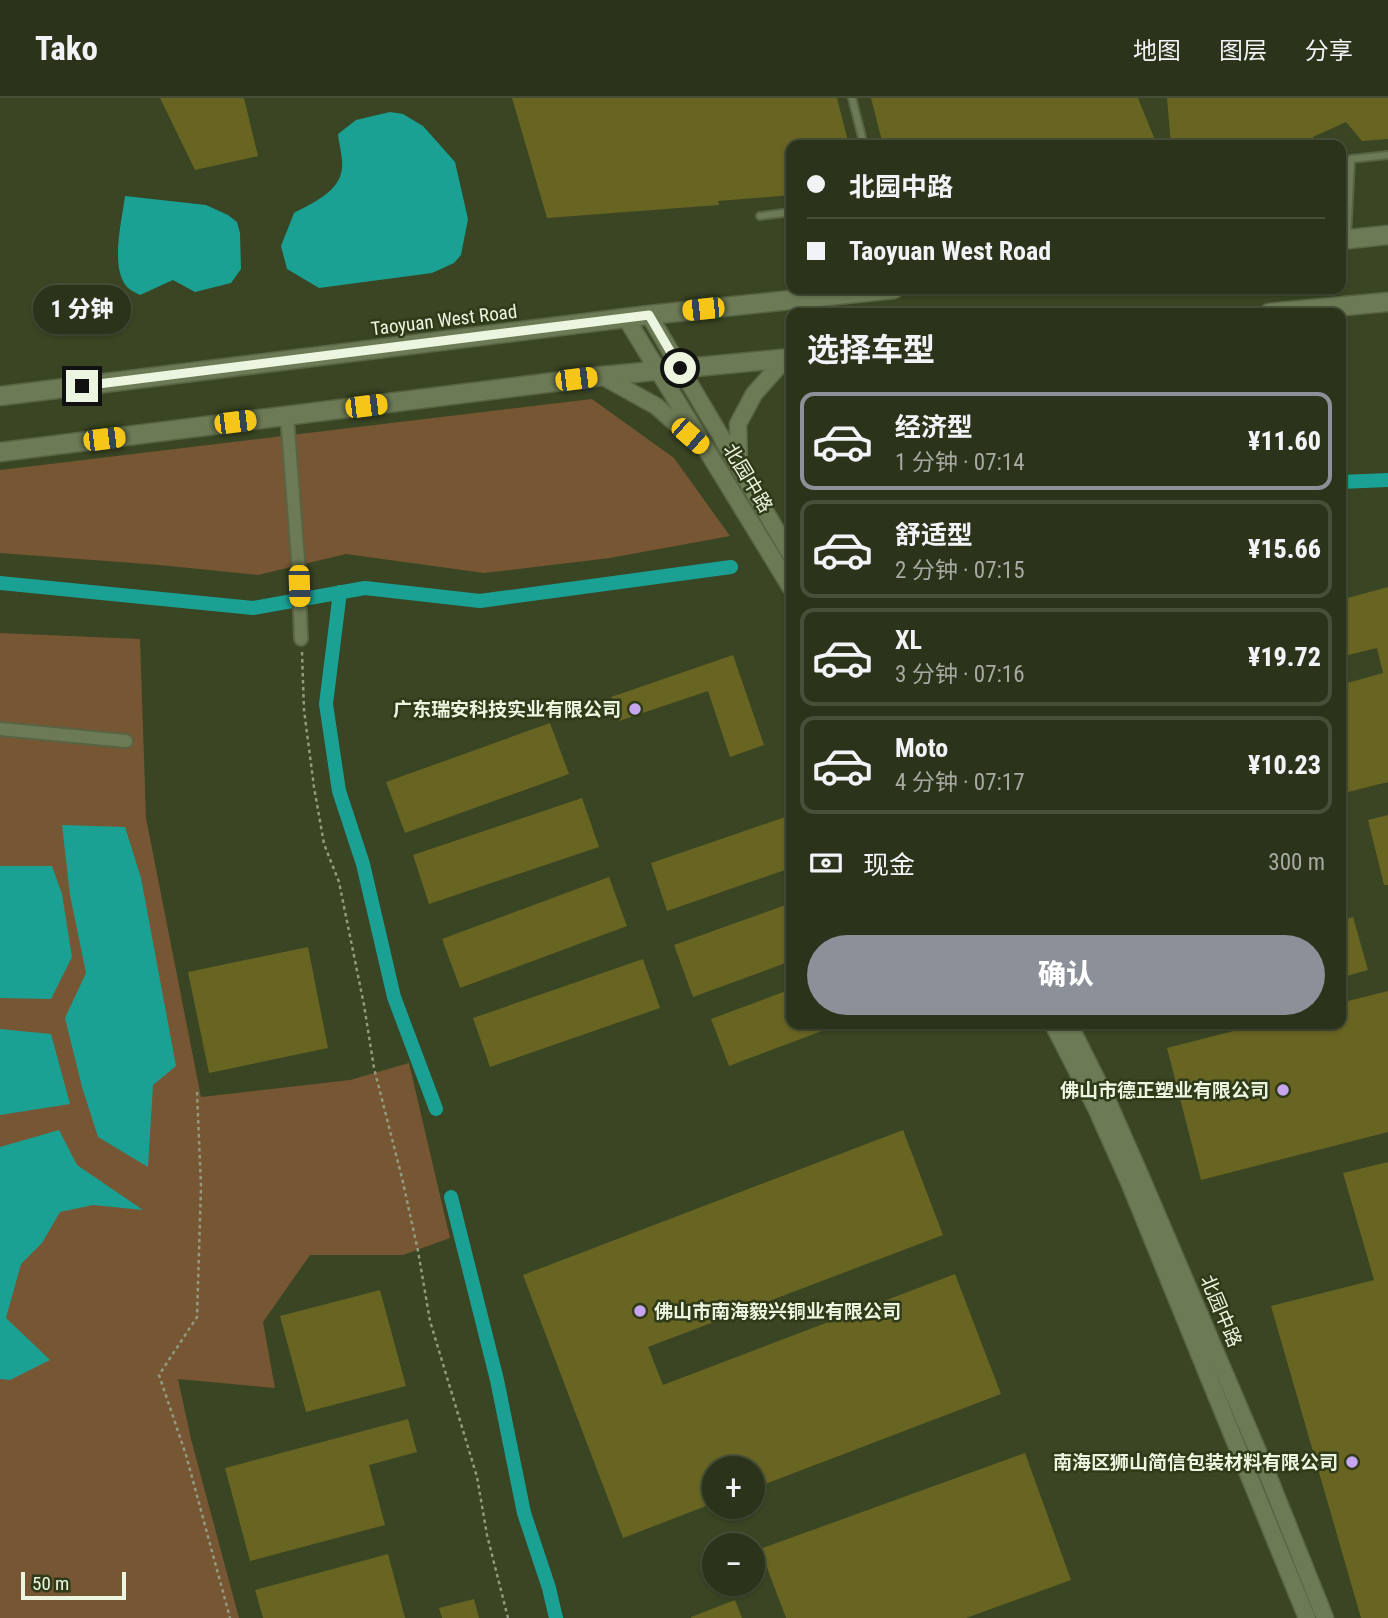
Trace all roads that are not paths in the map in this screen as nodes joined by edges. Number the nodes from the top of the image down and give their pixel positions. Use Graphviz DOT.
graph roads {
  1 [pos="852,98"];
  2 [pos="863,140"];
  3 [pos="1388,155"];
  4 [pos="786,213"];
  5 [pos="760,216"];
  6 [pos="1346,217"];
  7 [pos="1388,235"];
  8 [pos="1346,240"];
  9 [pos="846,294"];
  10 [pos="1388,302"];
  11 [pos="1323,308"];
  12 [pos="649,315"];
  13 [pos="626,318"];
  14 [pos="786,358"];
  15 [pos="786,360"];
  16 [pos="680,368"];
  17 [pos="658,370"];
  18 [pos="602,376"];
  19 [pos="0,396"];
  20 [pos="287,415"];
  21 [pos="707,451"];
  22 [pos="0,452"];
  23 [pos="739,467"];
  24 [pos="786,547"];
  25 [pos="786,580"];
  26 [pos="301,639"];
  27 [pos="0,729"];
  28 [pos="126,741"];
  29 [pos="1056,1029"];
  30 [pos="1072,1029"];
  31 [pos="1307,1618"];
  32 [pos="1325,1618"];
  1 -- 2 [label="lane"];
  3 -- 6 [label="lane"];
  4 -- 5 [label="lane"];
  7 -- 8 [label="main road"];
  9 -- 12 [label="main road, Taoyuan West Road"];
  10 -- 11 [label="main road"];
  12 -- 13 [label="main road, Taoyuan West Road"];
  12 -- 16 [label="street, 北园中路"];
  13 -- 17 [label="street, 北园中路"];
  13 -- 19 [label="main road, Taoyuan West Road"];
  14 -- 16 [label="main road"];
  15 -- 23 [label="street"];
  16 -- 17 [label="main road"];
  16 -- 23 [label="street, 北园中路"];
  17 -- 18 [label="main road"];
  17 -- 21 [label="street, 北园中路"];
  18 -- 20 [label="main road"];
  18 -- 21 [label="street"];
  20 -- 22 [label="main road"];
  20 -- 26 [label="street"];
  21 -- 25 [label="street, 北园中路"];
  23 -- 24 [label="street, 北园中路"];
  27 -- 28 [label="street"];
  29 -- 31 [label="street, 北园中路"];
  30 -- 32 [label="street, 北园中路"];
}
